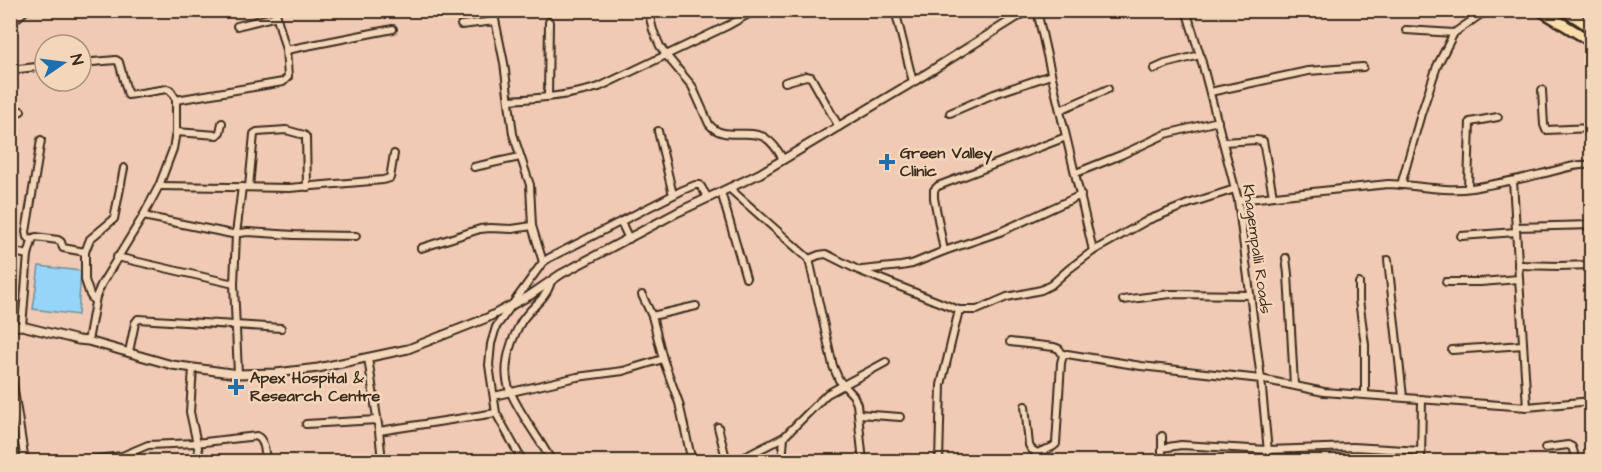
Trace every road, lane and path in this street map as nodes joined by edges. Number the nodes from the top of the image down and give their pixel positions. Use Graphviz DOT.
graph roads {
  1 [pos="493,10"];
  2 [pos="648,10"];
  3 [pos="756,10"];
  4 [pos="895,10"];
  5 [pos="1028,10"];
  6 [pos="1037,10"];
  7 [pos="1186,10"];
  8 [pos="1487,10"];
  9 [pos="1540,10"];
  10 [pos="1564,10"];
  11 [pos="24,11"];
  12 [pos="276,13"];
  13 [pos="489,22"];
  14 [pos="549,22"];
  15 [pos="10,24"];
  16 [pos="461,25"];
  17 [pos="237,26"];
  18 [pos="1592,28"];
  19 [pos="393,29"];
  20 [pos="1406,30"];
  21 [pos="1454,33"];
  22 [pos="1592,42"];
  23 [pos="286,50"];
  24 [pos="666,55"];
  25 [pos="1200,55"];
  26 [pos="93,62"];
  27 [pos="33,67"];
  28 [pos="1363,67"];
  29 [pos="1154,69"];
  30 [pos="10,70"];
  31 [pos="1051,75"];
  32 [pos="785,82"];
  33 [pos="913,82"];
  34 [pos="1108,89"];
  35 [pos="1542,90"];
  36 [pos="1210,92"];
  37 [pos="548,97"];
  38 [pos="176,99"];
  39 [pos="510,100"];
  40 [pos="1060,110"];
  41 [pos="21,111"];
  42 [pos="950,113"];
  43 [pos="10,117"];
  44 [pos="1498,117"];
  45 [pos="1218,121"];
  46 [pos="222,123"];
  47 [pos="839,127"];
  48 [pos="1592,128"];
  49 [pos="658,131"];
  50 [pos="176,132"];
  51 [pos="1066,137"];
  52 [pos="41,140"];
  53 [pos="1223,142"];
  54 [pos="394,154"];
  55 [pos="520,157"];
  56 [pos="783,159"];
  57 [pos="1592,165"];
  58 [pos="474,167"];
  59 [pos="124,168"];
  60 [pos="1076,173"];
  61 [pos="1513,181"];
  62 [pos="1401,184"];
  63 [pos="159,186"];
  64 [pos="245,187"];
  65 [pos="307,187"];
  66 [pos="729,188"];
  67 [pos="1468,188"];
  68 [pos="1235,189"];
  69 [pos="721,192"];
  70 [pos="673,195"];
  71 [pos="1081,195"];
  72 [pos="708,196"];
  73 [pos="1273,196"];
  74 [pos="1238,200"];
  75 [pos="143,216"];
  76 [pos="1592,225"];
  77 [pos="532,226"];
  78 [pos="1516,229"];
  79 [pos="625,231"];
  80 [pos="236,234"];
  81 [pos="356,236"];
  82 [pos="1461,236"];
  83 [pos="32,240"];
  84 [pos="421,248"];
  85 [pos="10,251"];
  86 [pos="944,251"];
  87 [pos="1093,251"];
  88 [pos="85,252"];
  89 [pos="28,255"];
  90 [pos="117,257"];
  91 [pos="1286,258"];
  92 [pos="809,259"];
  93 [pos="1388,260"];
  94 [pos="543,262"];
  95 [pos="1518,265"];
  96 [pos="1592,265"];
  97 [pos="858,270"];
  98 [pos="746,278"];
  99 [pos="1519,279"];
  100 [pos="551,280"];
  101 [pos="1446,282"];
  102 [pos="1359,283"];
  103 [pos="234,284"];
  104 [pos="642,295"];
  105 [pos="1250,295"];
  106 [pos="1123,300"];
  107 [pos="95,302"];
  108 [pos="510,306"];
  109 [pos="696,306"];
  110 [pos="959,310"];
  111 [pos="652,316"];
  112 [pos="235,325"];
  113 [pos="22,326"];
  114 [pos="10,327"];
  115 [pos="280,328"];
  116 [pos="88,341"];
  117 [pos="1010,342"];
  118 [pos="1523,345"];
  119 [pos="1452,350"];
  120 [pos="129,352"];
  121 [pos="1064,356"];
  122 [pos="368,358"];
  123 [pos="663,359"];
  124 [pos="886,362"];
  125 [pos="10,364"];
  126 [pos="193,368"];
  127 [pos="238,374"];
  128 [pos="1261,379"];
  129 [pos="842,385"];
  130 [pos="1294,385"];
  131 [pos="510,392"];
  132 [pos="1365,395"];
  133 [pos="494,396"];
  134 [pos="1403,397"];
  135 [pos="1422,399"];
  136 [pos="1592,401"];
  137 [pos="1025,406"];
  138 [pos="1527,407"];
  139 [pos="496,413"];
  140 [pos="859,414"];
  141 [pos="900,417"];
  142 [pos="377,420"];
  143 [pos="306,424"];
  144 [pos="718,427"];
  145 [pos="379,431"];
  146 [pos="1162,436"];
  147 [pos="784,437"];
  148 [pos="196,443"];
  149 [pos="1162,448"];
  150 [pos="1545,448"];
  151 [pos="1268,449"];
  152 [pos="1421,451"];
  153 [pos="1037,453"];
  154 [pos="25,462"];
  155 [pos="73,462"];
  156 [pos="201,462"];
  157 [pos="266,462"];
  158 [pos="382,462"];
  159 [pos="523,462"];
  160 [pos="552,462"];
  161 [pos="692,462"];
  162 [pos="727,462"];
  163 [pos="735,462"];
  164 [pos="782,462"];
  165 [pos="863,462"];
  166 [pos="939,462"];
  167 [pos="1033,462"];
  168 [pos="1162,462"];
  169 [pos="1269,462"];
  170 [pos="1421,462"];
  171 [pos="1574,462"];
  1 -- 13 [label="street"];
  2 -- 24 [label="street"];
  3 -- 24 [label="street"];
  4 -- 33 [label="street"];
  5 -- 33 [label="street"];
  6 -- 31 [label="street"];
  7 -- 25 [label="street, Khagempalli Roads"];
  8 -- 21 [label="street"];
  9 -- 22 [label="highway"];
  10 -- 18 [label="highway"];
  11 -- 15 [label="street"];
  12 -- 17 [label="street"];
  12 -- 23 [label="street"];
  13 -- 16 [label="street"];
  13 -- 39 [label="street"];
  14 -- 37 [label="street"];
  19 -- 23 [label="street"];
  20 -- 21 [label="street"];
  21 -- 62 [label="street"];
  23 -- 38 [label="street"];
  24 -- 37 [label="street"];
  24 -- 56 [label="street"];
  25 -- 29 [label="street"];
  25 -- 36 [label="street, Khagempalli Roads"];
  26 -- 38 [label="street"];
  27 -- 30 [label="street"];
  28 -- 36 [label="street"];
  31 -- 40 [label="street"];
  31 -- 42 [label="street"];
  32 -- 47 [label="street"];
  33 -- 47 [label="street"];
  34 -- 40 [label="street"];
  35 -- 48 [label="street"];
  36 -- 45 [label="street, Khagempalli Roads"];
  37 -- 39 [label="street"];
  38 -- 50 [label="street"];
  39 -- 55 [label="street"];
  40 -- 51 [label="street"];
  41 -- 43 [label="street"];
  44 -- 67 [label="street"];
  45 -- 53 [label="street, Khagempalli Roads"];
  45 -- 60 [label="street"];
  46 -- 50 [label="street"];
  47 -- 56 [label="street"];
  49 -- 70 [label="street"];
  50 -- 63 [label="street"];
  51 -- 60 [label="street"];
  51 -- 86 [label="street"];
  52 -- 83 [label="street"];
  53 -- 68 [label="street, Khagempalli Roads"];
  53 -- 73 [label="street"];
  54 -- 65 [label="street"];
  55 -- 58 [label="street"];
  55 -- 77 [label="street"];
  56 -- 66 [label="street"];
  57 -- 61 [label="street"];
  59 -- 88 [label="street"];
  60 -- 71 [label="street"];
  61 -- 67 [label="street"];
  61 -- 78 [label="street"];
  62 -- 67 [label="street"];
  62 -- 73 [label="street"];
  63 -- 64 [label="street"];
  63 -- 75 [label="street"];
  64 -- 65 [label="street"];
  64 -- 65 [label="street"];
  64 -- 80 [label="street"];
  66 -- 69 [label="street"];
  66 -- 92 [label="street"];
  68 -- 74 [label="street, Khagempalli Roads"];
  68 -- 87 [label="street"];
  69 -- 72 [label="street"];
  69 -- 98 [label="street"];
  70 -- 72 [label="street"];
  70 -- 79 [label="street"];
  71 -- 86 [label="street"];
  71 -- 87 [label="street"];
  72 -- 79 [label="street"];
  73 -- 74 [label="street"];
  74 -- 105 [label="street, Khagempalli Roads"];
  75 -- 80 [label="street"];
  75 -- 90 [label="street"];
  76 -- 78 [label="street"];
  77 -- 84 [label="street"];
  77 -- 94 [label="street"];
  78 -- 82 [label="street"];
  78 -- 95 [label="street"];
  79 -- 94 [label="street"];
  79 -- 100 [label="street"];
  80 -- 81 [label="street"];
  80 -- 103 [label="street"];
  83 -- 88 [label="street"];
  83 -- 89 [label="street"];
  85 -- 89 [label="street"];
  86 -- 97 [label="street"];
  87 -- 110 [label="street"];
  88 -- 107 [label="street"];
  89 -- 113 [label="street"];
  90 -- 103 [label="street"];
  90 -- 107 [label="street"];
  91 -- 130 [label="street"];
  92 -- 97 [label="street"];
  92 -- 129 [label="street"];
  93 -- 134 [label="street"];
  94 -- 108 [label="street"];
  95 -- 96 [label="street"];
  95 -- 99 [label="street"];
  97 -- 110 [label="street"];
  99 -- 101 [label="street"];
  99 -- 118 [label="street"];
  100 -- 108 [label="street"];
  100 -- 131 [label="street"];
  102 -- 132 [label="street"];
  103 -- 112 [label="street"];
  104 -- 111 [label="street"];
  105 -- 106 [label="street"];
  105 -- 128 [label="street, Khagempalli Roads"];
  107 -- 116 [label="street"];
  108 -- 122 [label="street"];
  108 -- 133 [label="street"];
  109 -- 111 [label="street"];
  110 -- 166 [label="street"];
  111 -- 123 [label="street"];
  112 -- 115 [label="street"];
  112 -- 120 [label="street"];
  112 -- 127 [label="street"];
  113 -- 114 [label="street"];
  113 -- 116 [label="street"];
  116 -- 120 [label="street"];
  117 -- 121 [label="street"];
  118 -- 119 [label="street"];
  118 -- 138 [label="street"];
  120 -- 126 [label="street"];
  121 -- 128 [label="street"];
  121 -- 153 [label="street"];
  122 -- 127 [label="street"];
  122 -- 142 [label="street"];
  123 -- 131 [label="street"];
  123 -- 161 [label="street"];
  124 -- 129 [label="street"];
  125 -- 154 [label="street"];
  126 -- 127 [label="street"];
  126 -- 148 [label="street"];
  128 -- 130 [label="street"];
  128 -- 151 [label="street, Khagempalli Roads"];
  129 -- 140 [label="street"];
  129 -- 147 [label="street"];
  130 -- 132 [label="street"];
  131 -- 133 [label="street"];
  131 -- 160 [label="street"];
  132 -- 134 [label="street"];
  133 -- 139 [label="street"];
  134 -- 135 [label="street"];
  135 -- 138 [label="street"];
  135 -- 152 [label="street"];
  136 -- 138 [label="street"];
  137 -- 153 [label="street"];
  139 -- 145 [label="street"];
  139 -- 159 [label="street"];
  140 -- 141 [label="street"];
  140 -- 165 [label="street"];
  142 -- 143 [label="street"];
  142 -- 145 [label="street"];
  144 -- 162 [label="street"];
  145 -- 158 [label="street"];
  146 -- 149 [label="street"];
  147 -- 163 [label="street"];
  147 -- 164 [label="street"];
  148 -- 155 [label="street"];
  148 -- 156 [label="street"];
  148 -- 157 [label="street"];
  149 -- 151 [label="street"];
  149 -- 168 [label="street"];
  150 -- 171 [label="street"];
  151 -- 152 [label="street"];
  151 -- 169 [label="street, Khagempalli Roads"];
  152 -- 170 [label="street"];
  153 -- 167 [label="street"];
}
